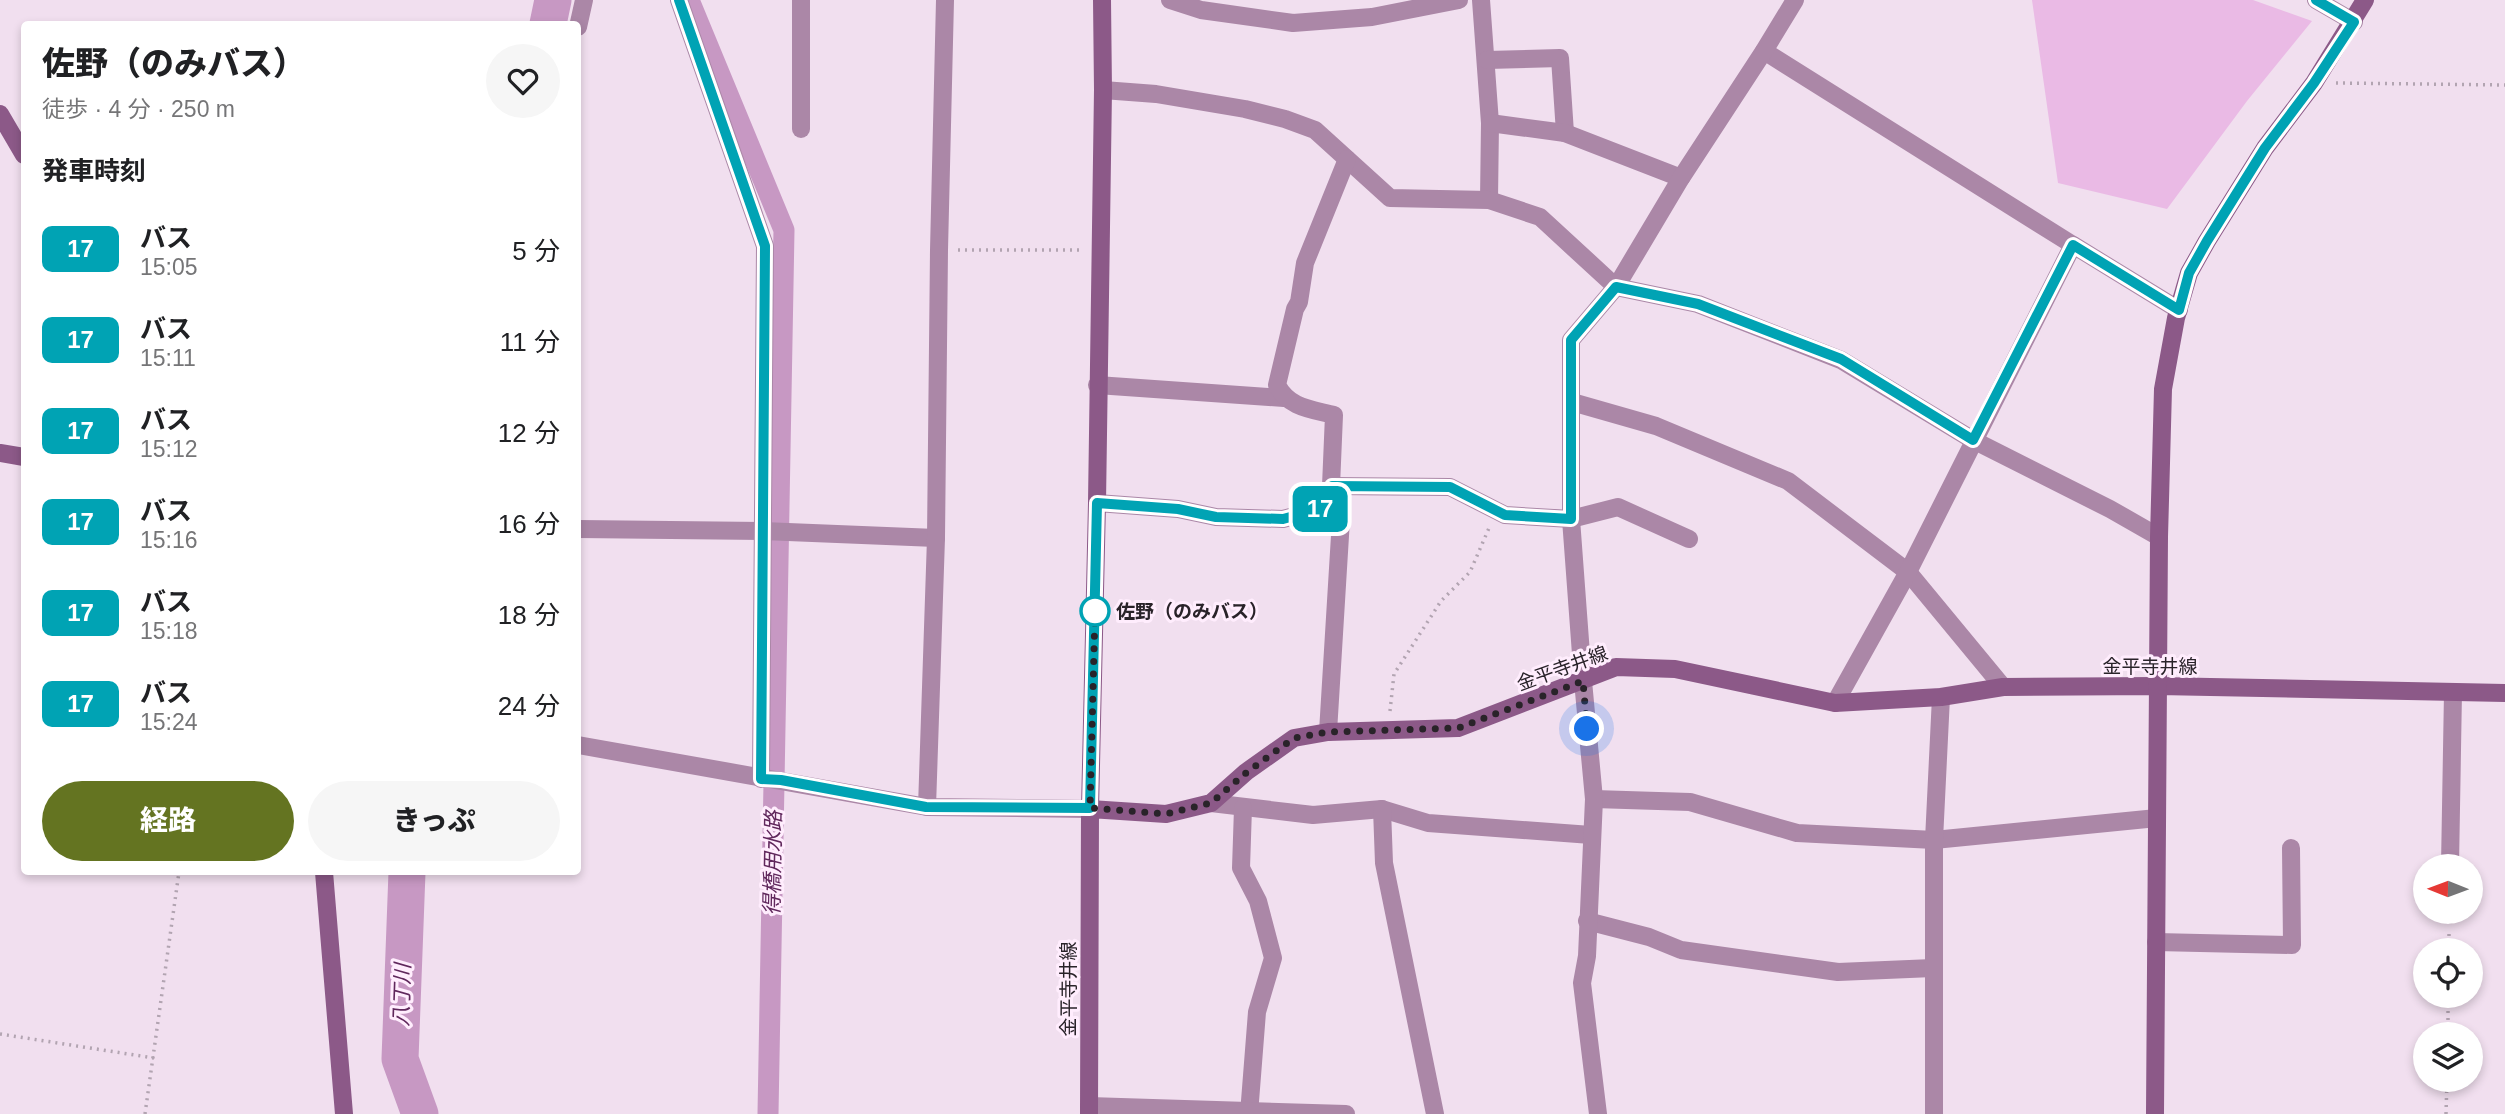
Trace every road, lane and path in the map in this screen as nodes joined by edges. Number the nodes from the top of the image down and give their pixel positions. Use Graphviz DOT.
graph roads {
  1 [pos="584,0"];
  2 [pos="679,0"];
  3 [pos="801,0"];
  4 [pos="945,0"];
  5 [pos="1102,0"];
  6 [pos="1170,0"];
  7 [pos="1459,0"];
  8 [pos="1480,0"];
  9 [pos="1795,0"];
  10 [pos="2316,0"];
  11 [pos="2365,0"];
  12 [pos="579,21"];
  13 [pos="2354,22"];
  14 [pos="1764,51"];
  15 [pos="1487,60"];
  16 [pos="2314,83"];
  17 [pos="2505,85"];
  18 [pos="1103,90"];
  19 [pos="0,114"];
  20 [pos="1490,123"];
  21 [pos="801,129"];
  22 [pos="1565,133"];
  23 [pos="21,150"];
  24 [pos="1346,159"];
  25 [pos="1681,177"];
  26 [pos="1489,200"];
  27 [pos="2073,245"];
  28 [pos="939,250"];
  29 [pos="1100,250"];
  30 [pos="1616,287"];
  31 [pos="2179,310"];
  32 [pos="1097,385"];
  33 [pos="1284,398"];
  34 [pos="1572,402"];
  35 [pos="1973,440"];
  36 [pos="0,453"];
  37 [pos="21,456"];
  38 [pos="1332,486"];
  39 [pos="1097,503"];
  40 [pos="1342,503"];
  41 [pos="1497,510"];
  42 [pos="1571,519"];
  43 [pos="581,528"];
  44 [pos="773,532"];
  45 [pos="2159,537"];
  46 [pos="936,538"];
  47 [pos="1689,539"];
  48 [pos="1908,572"];
  49 [pos="1583,681"];
  50 [pos="2158,686"];
  51 [pos="2003,687"];
  52 [pos="2453,692"];
  53 [pos="2505,693"];
  54 [pos="1941,696"];
  55 [pos="1835,703"];
  56 [pos="1388,730"];
  57 [pos="1328,732"];
  58 [pos="581,746"];
  59 [pos="770,780"];
  60 [pos="1594,799"];
  61 [pos="1211,803"];
  62 [pos="926,807"];
  63 [pos="1090,808"];
  64 [pos="1243,808"];
  65 [pos="1382,809"];
  66 [pos="2157,818"];
  67 [pos="1591,835"];
  68 [pos="1934,840"];
  69 [pos="2291,848"];
  70 [pos="2450,854"];
  71 [pos="179,875"];
  72 [pos="324,875"];
  73 [pos="1587,921"];
  74 [pos="2156,942"];
  75 [pos="1933,968"];
  76 [pos="0,1034"];
  77 [pos="154,1058"];
  78 [pos="2447,1092"];
  79 [pos="1089,1110"];
  80 [pos="1249,1113"];
  81 [pos="145,1114"];
  82 [pos="344,1114"];
  83 [pos="1346,1114"];
  84 [pos="1435,1114"];
  85 [pos="1598,1114"];
  86 [pos="1934,1114"];
  87 [pos="2155,1114"];
  88 [pos="2446,1114"];
  1 -- 12 [label="street"];
  2 -- 44 [label="street"];
  3 -- 21 [label="street"];
  4 -- 28 [label="street"];
  5 -- 18 [label="street"];
  6 -- 7 [label="street"];
  8 -- 15 [label="street"];
  9 -- 14 [label="street"];
  10 -- 13 [label="street"];
  11 -- 13 [label="street"];
  13 -- 16 [label="street"];
  14 -- 25 [label="street"];
  14 -- 27 [label="street"];
  15 -- 20 [label="street"];
  15 -- 22 [label="street"];
  16 -- 17 [label="path"];
  16 -- 31 [label="street"];
  18 -- 24 [label="street"];
  18 -- 29 [label="street"];
  19 -- 23 [label="street"];
  20 -- 22 [label="street"];
  20 -- 26 [label="street"];
  22 -- 25 [label="street"];
  24 -- 26 [label="street"];
  24 -- 33 [label="street"];
  25 -- 30 [label="street"];
  26 -- 30 [label="street"];
  27 -- 31 [label="street"];
  27 -- 35 [label="street"];
  28 -- 29 [label="path"];
  28 -- 46 [label="street"];
  29 -- 32 [label="street"];
  30 -- 34 [label="street"];
  30 -- 35 [label="street"];
  31 -- 45 [label="street"];
  32 -- 33 [label="street"];
  32 -- 39 [label="street"];
  33 -- 38 [label="street"];
  34 -- 42 [label="street"];
  34 -- 48 [label="street"];
  35 -- 45 [label="street"];
  35 -- 48 [label="street"];
  36 -- 37 [label="street"];
  38 -- 40 [label="street"];
  38 -- 41 [label="street"];
  39 -- 40 [label="street"];
  39 -- 63 [label="street"];
  40 -- 57 [label="street"];
  41 -- 42 [label="street"];
  41 -- 56 [label="path"];
  42 -- 47 [label="street"];
  42 -- 49 [label="street"];
  43 -- 44 [label="street"];
  44 -- 46 [label="street"];
  44 -- 59 [label="street"];
  45 -- 50 [label="street"];
  46 -- 62 [label="street"];
  48 -- 51 [label="street"];
  48 -- 55 [label="street"];
  49 -- 55 [label="street, 金平寺井線"];
  49 -- 56 [label="street, 金平寺井線"];
  49 -- 60 [label="street"];
  50 -- 51 [label="street, 金平寺井線"];
  50 -- 52 [label="street, 金平寺井線"];
  50 -- 66 [label="street"];
  51 -- 54 [label="street, 金平寺井線"];
  52 -- 53 [label="street, 金平寺井線"];
  52 -- 70 [label="street"];
  54 -- 55 [label="street, 金平寺井線"];
  54 -- 68 [label="street"];
  56 -- 57 [label="street, 金平寺井線"];
  57 -- 61 [label="street, 金平寺井線"];
  58 -- 59 [label="street"];
  59 -- 62 [label="street"];
  60 -- 67 [label="street"];
  60 -- 68 [label="street"];
  61 -- 63 [label="street, 金平寺井線"];
  61 -- 64 [label="street"];
  62 -- 63 [label="street"];
  63 -- 79 [label="street, 金平寺井線"];
  64 -- 65 [label="street"];
  64 -- 80 [label="street"];
  65 -- 67 [label="street"];
  65 -- 84 [label="street"];
  66 -- 68 [label="street"];
  66 -- 74 [label="street"];
  67 -- 73 [label="street"];
  68 -- 75 [label="street"];
  69 -- 74 [label="street"];
  71 -- 77 [label="path"];
  72 -- 82 [label="street"];
  73 -- 75 [label="street"];
  73 -- 85 [label="street"];
  74 -- 87 [label="street"];
  75 -- 86 [label="street"];
  76 -- 77 [label="path"];
  77 -- 81 [label="path"];
  78 -- 88 [label="path"];
  79 -- 80 [label="street"];
  80 -- 83 [label="street"];
}
